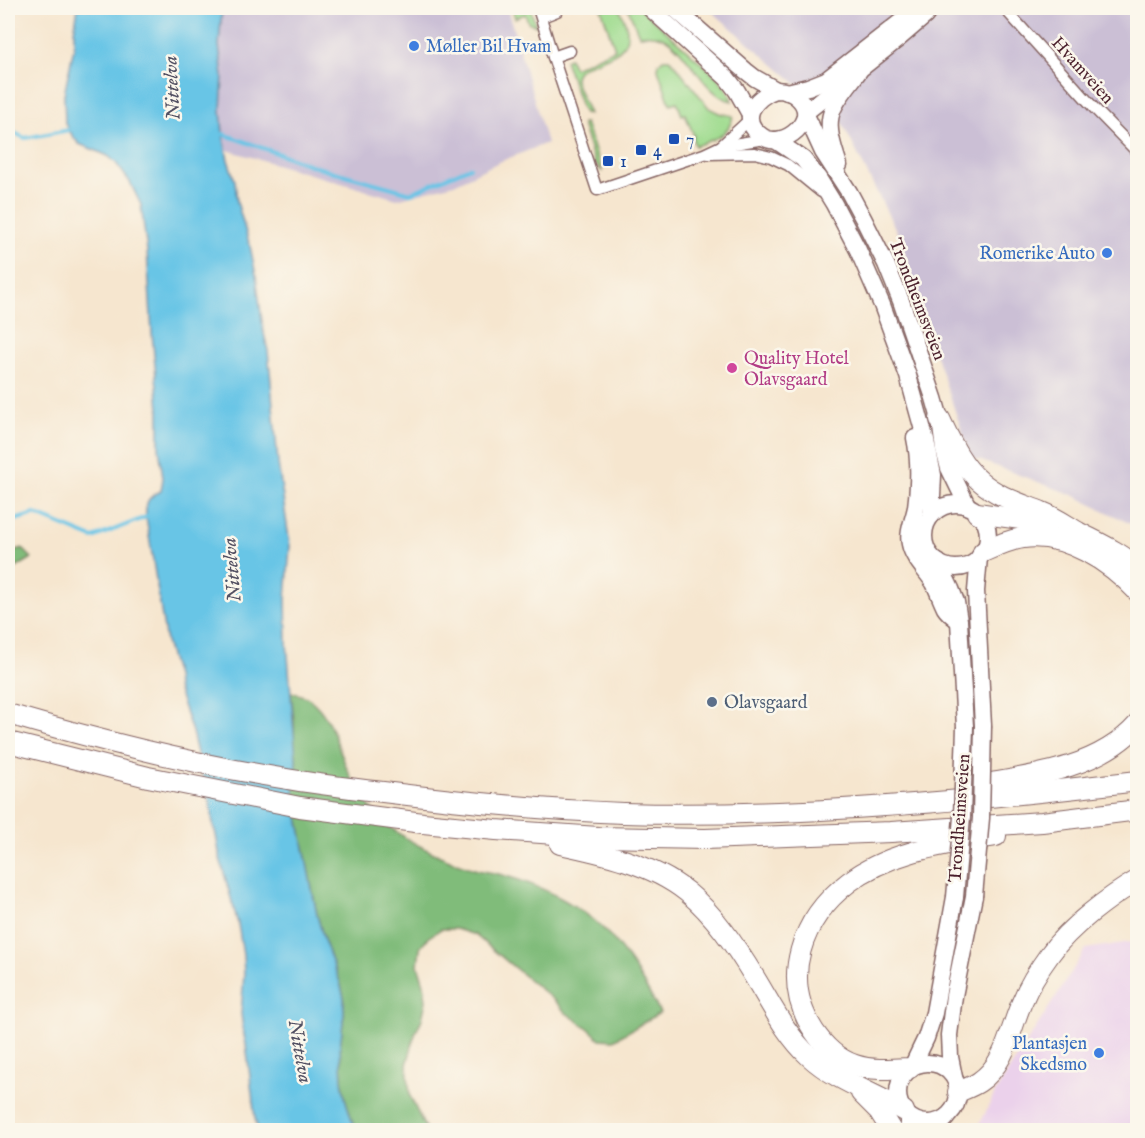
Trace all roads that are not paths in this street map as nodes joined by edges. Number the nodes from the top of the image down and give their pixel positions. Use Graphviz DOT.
graph roads {
  1 [pos="650,8"];
  2 [pos="674,8"];
  3 [pos="920,8"];
  4 [pos="931,8"];
  5 [pos="1004,8"];
  6 [pos="557,11"];
  7 [pos="540,12"];
  8 [pos="570,51"];
  9 [pos="553,57"];
  10 [pos="859,71"];
  11 [pos="782,91"];
  12 [pos="806,114"];
  13 [pos="750,116"];
  14 [pos="770,139"];
  15 [pos="722,146"];
  16 [pos="704,153"];
  17 [pos="1137,153"];
  18 [pos="849,192"];
  19 [pos="834,204"];
  20 [pos="916,404"];
  21 [pos="940,419"];
  22 [pos="973,510"];
  23 [pos="931,516"];
  24 [pos="1082,534"];
  25 [pos="981,555"];
  26 [pos="939,562"];
  27 [pos="1137,568"];
  28 [pos="1137,592"];
  29 [pos="959,621"];
  30 [pos="8,714"];
  31 [pos="1137,724"];
  32 [pos="8,742"];
  33 [pos="1137,781"];
  34 [pos="831,810"];
  35 [pos="1137,810"];
  36 [pos="1042,822"];
  37 [pos="496,830"];
  38 [pos="1137,880"];
  39 [pos="911,1068"];
  40 [pos="850,1082"];
  41 [pos="956,1085"];
  42 [pos="947,1117"];
  43 [pos="907,1119"];
  44 [pos="891,1131"];
  45 [pos="935,1131"];
  1 -- 13 [label="main road"];
  2 -- 11 [label="main road"];
  3 -- 11 [label="main road"];
  4 -- 10 [label="main road"];
  5 -- 17 [label="street, Hvamveien"];
  6 -- 7 [label="street"];
  7 -- 9 [label="street"];
  8 -- 9 [label="street"];
  9 -- 16 [label="street"];
  10 -- 12 [label="main road"];
  10 -- 18 [label="main road"];
  11 -- 12 [label="main road"];
  11 -- 13 [label="main road"];
  12 -- 14 [label="main road"];
  12 -- 18 [label="main road, Trondheimsveien"];
  13 -- 14 [label="main road"];
  13 -- 15 [label="street"];
  14 -- 15 [label="street"];
  14 -- 19 [label="main road, Trondheimsveien"];
  15 -- 16 [label="street"];
  16 -- 19 [label="street"];
  18 -- 21 [label="main road, Trondheimsveien"];
  19 -- 20 [label="main road, Trondheimsveien"];
  20 -- 23 [label="main road, Trondheimsveien"];
  20 -- 29 [label="main road"];
  21 -- 22 [label="main road, Trondheimsveien"];
  21 -- 24 [label="highway"];
  22 -- 23 [label="main road"];
  22 -- 24 [label="highway"];
  22 -- 25 [label="main road"];
  23 -- 26 [label="main road"];
  24 -- 27 [label="highway"];
  25 -- 26 [label="main road"];
  25 -- 28 [label="highway"];
  25 -- 41 [label="main road, Trondheimsveien, bridge"];
  26 -- 29 [label="main road, Trondheimsveien"];
  29 -- 39 [label="main road, Trondheimsveien, bridge"];
  30 -- 34 [label="highway"];
  31 -- 34 [label="highway"];
  32 -- 37 [label="highway"];
  33 -- 34 [label="highway"];
  35 -- 36 [label="highway"];
  36 -- 37 [label="highway"];
  36 -- 39 [label="highway"];
  37 -- 40 [label="highway"];
  38 -- 41 [label="highway"];
  39 -- 41 [label="main road"];
  39 -- 43 [label="main road"];
  40 -- 43 [label="highway"];
  40 -- 44 [label="highway"];
  41 -- 42 [label="main road"];
  42 -- 43 [label="main road"];
  42 -- 45 [label="main road"];
}
